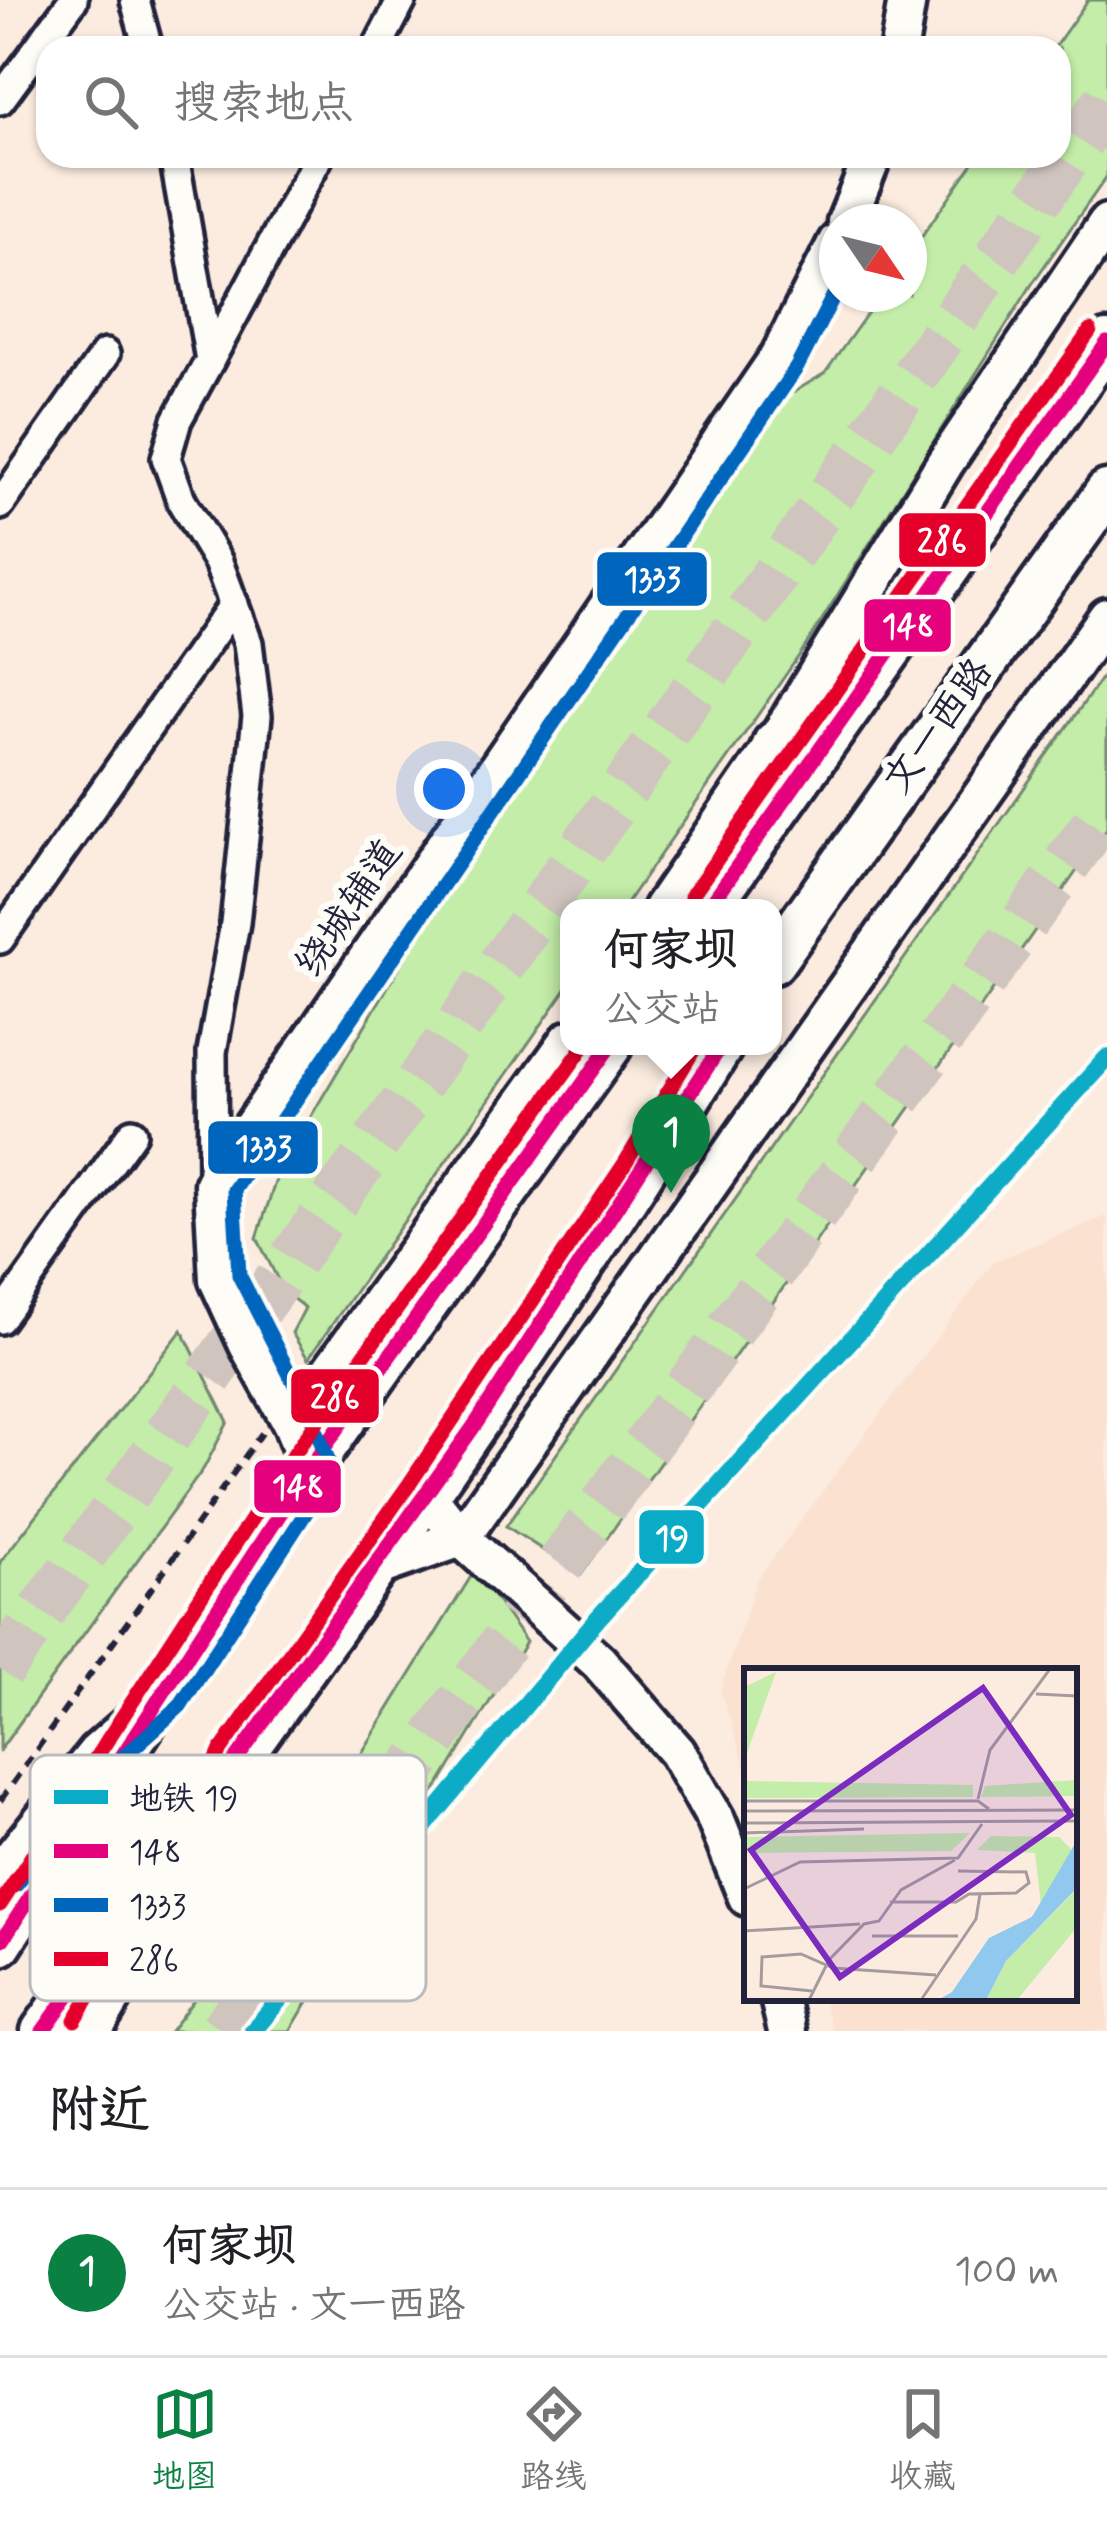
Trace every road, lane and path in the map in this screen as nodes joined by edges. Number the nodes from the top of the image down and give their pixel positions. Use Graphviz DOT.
graph roads {
  1 [pos="73,0"];
  2 [pos="135,0"];
  3 [pos="402,0"];
  4 [pos="907,0"];
  5 [pos="47,36"];
  6 [pos="145,36"];
  7 [pos="382,36"];
  8 [pos="900,36"];
  9 [pos="36,51"];
  10 [pos="0,100"];
  11 [pos="176,168"];
  12 [pos="313,168"];
  13 [pos="868,168"];
  14 [pos="853,204"];
  15 [pos="1107,223"];
  16 [pos="819,278"];
  17 [pos="1107,343"];
  18 [pos="105,354"];
  19 [pos="210,360"];
  20 [pos="1107,492"];
  21 [pos="0,505"];
  22 [pos="234,604"];
  23 [pos="1107,617"];
  24 [pos="775,742"];
  25 [pos="668,899"];
  26 [pos="710,899"];
  27 [pos="711,899"];
  28 [pos="0,939"];
  29 [pos="782,949"];
  30 [pos="560,1052"];
  31 [pos="604,1055"];
  32 [pos="716,1055"];
  33 [pos="132,1133"];
  34 [pos="213,1184"];
  35 [pos="0,1319"];
  36 [pos="287,1415"];
  37 [pos="309,1469"];
  38 [pos="427,1495"];
  39 [pos="461,1538"];
  40 [pos="375,1568"];
  41 [pos="163,1693"];
  42 [pos="34,1755"];
  43 [pos="94,1755"];
  44 [pos="123,1755"];
  45 [pos="243,1755"];
  46 [pos="30,1761"];
  47 [pos="0,1801"];
  48 [pos="30,1835"];
  49 [pos="0,1872"];
  50 [pos="744,1890"];
  51 [pos="30,1897"];
  52 [pos="0,1943"];
  53 [pos="65,2001"];
  54 [pos="111,2001"];
  55 [pos="780,2001"];
  56 [pos="43,2031"];
  57 [pos="93,2031"];
  58 [pos="788,2031"];
  1 -- 5 [label="street"];
  2 -- 6 [label="street"];
  3 -- 7 [label="street"];
  4 -- 8 [label="main road"];
  9 -- 10 [label="street"];
  11 -- 19 [label="street"];
  12 -- 19 [label="street"];
  13 -- 14 [label="main road"];
  15 -- 24 [label="main road"];
  16 -- 34 [label="main road, 绕城辅道"];
  17 -- 27 [label="main road"];
  18 -- 21 [label="street"];
  19 -- 22 [label="street"];
  20 -- 29 [label="main road, 文一西路"];
  22 -- 28 [label="street"];
  22 -- 34 [label="street"];
  23 -- 39 [label="main road"];
  24 -- 25 [label="main road"];
  24 -- 26 [label="main road"];
  30 -- 36 [label="main road"];
  31 -- 37 [label="main road"];
  32 -- 38 [label="main road"];
  33 -- 35 [label="street"];
  34 -- 36 [label="main road"];
  36 -- 37 [label="main road"];
  36 -- 42 [label="path"];
  37 -- 41 [label="main road"];
  38 -- 39 [label="main road"];
  38 -- 40 [label="main road"];
  39 -- 40 [label="main road"];
  39 -- 50 [label="main road"];
  40 -- 45 [label="main road"];
  41 -- 43 [label="main road"];
  41 -- 44 [label="main road"];
  46 -- 47 [label="path"];
  48 -- 49 [label="main road"];
  51 -- 52 [label="main road"];
  53 -- 56 [label="main road"];
  54 -- 57 [label="main road"];
  55 -- 58 [label="main road"];
}
